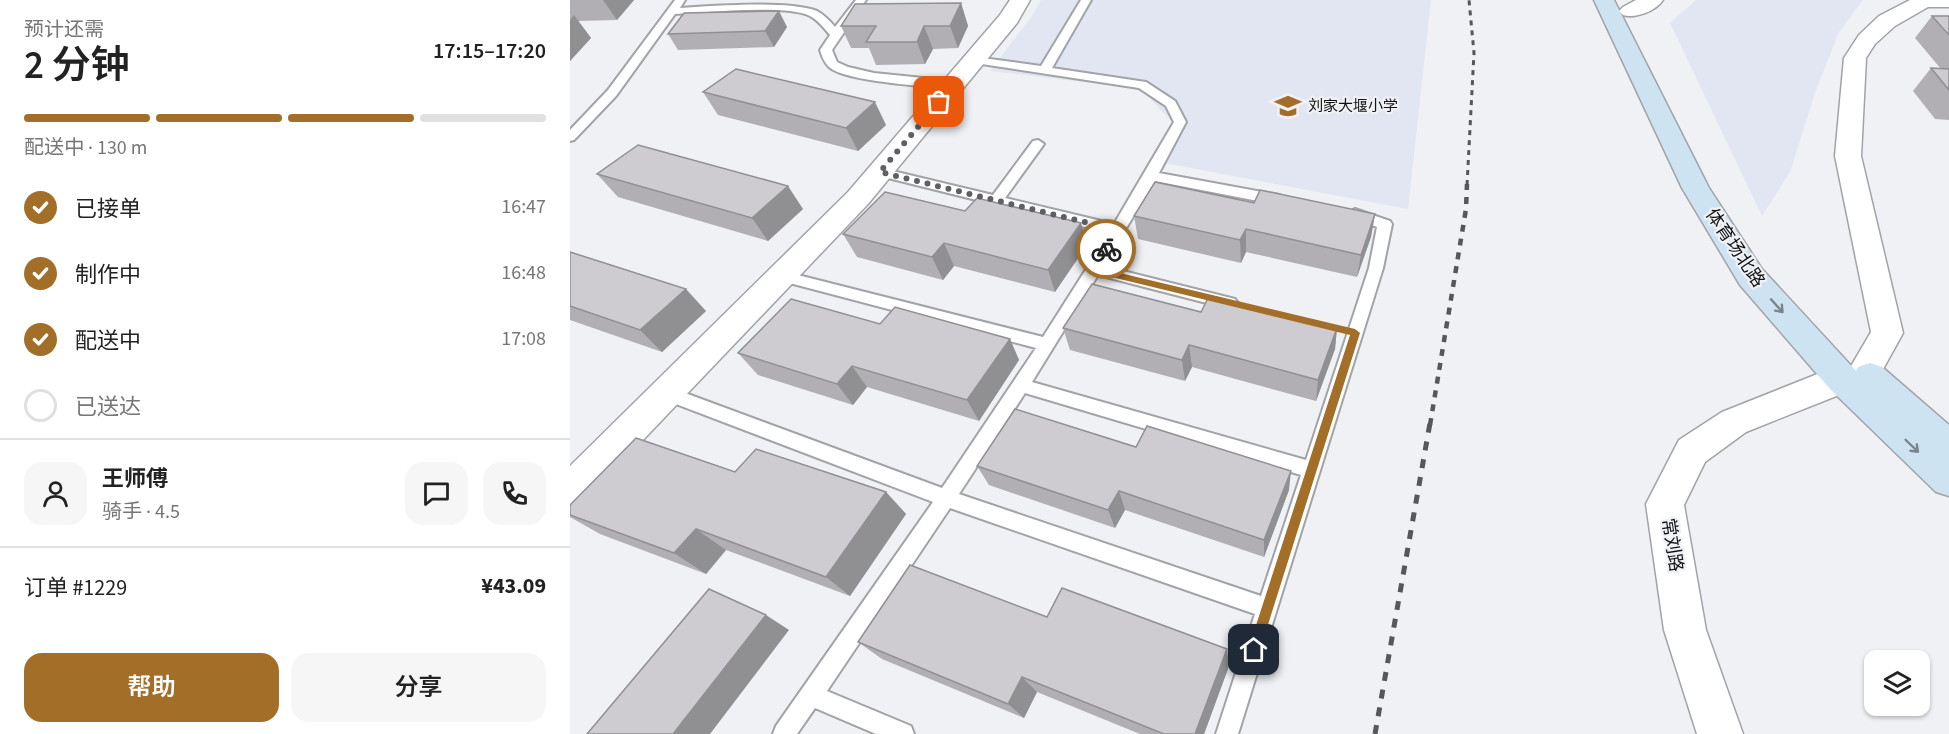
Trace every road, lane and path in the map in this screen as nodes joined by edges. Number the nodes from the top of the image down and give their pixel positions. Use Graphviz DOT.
graph roads {
  1 [pos="680,0"];
  2 [pos="861,0"];
  3 [pos="1020,0"];
  4 [pos="1086,0"];
  5 [pos="1604,0"];
  6 [pos="1949,1"];
  7 [pos="1636,4"];
  8 [pos="673,11"];
  9 [pos="835,35"];
  10 [pos="975,60"];
  11 [pos="1045,70"];
  12 [pos="953,85"];
  13 [pos="573,131"];
  14 [pos="1038,144"];
  15 [pos="880,172"];
  16 [pos="1153,176"];
  17 [pos="996,200"];
  18 [pos="1294,203"];
  19 [pos="1341,212"];
  20 [pos="1117,230"];
  21 [pos="1094,269"];
  22 [pos="782,276"];
  23 [pos="1241,305"];
  24 [pos="1048,345"];
  25 [pos="1853,375"];
  26 [pos="1023,386"];
  27 [pos="666,393"];
  28 [pos="1947,467"];
  29 [pos="1312,470"];
  30 [pos="570,491"];
  31 [pos="948,498"];
  32 [pos="1268,608"];
  33 [pos="811,695"];
  34 [pos="784,734"];
  35 [pos="903,734"];
  36 [pos="1227,734"];
  37 [pos="1720,734"];
  1 -- 8 [label="lane"];
  2 -- 9 [label="lane"];
  3 -- 10 [label="street"];
  4 -- 11 [label="lane"];
  5 -- 25 [label="main road, 体育场北路, one-way"];
  6 -- 25 [label="street"];
  7 -- 25 [label="main road, 体育场北路"];
  8 -- 9 [label="lane"];
  8 -- 13 [label="lane"];
  9 -- 12 [label="lane"];
  10 -- 11 [label="lane"];
  10 -- 12 [label="street"];
  11 -- 16 [label="lane"];
  12 -- 15 [label="street"];
  14 -- 17 [label="lane"];
  15 -- 17 [label="lane"];
  15 -- 22 [label="street"];
  16 -- 18 [label="lane"];
  16 -- 20 [label="lane"];
  17 -- 20 [label="lane"];
  19 -- 29 [label="lane"];
  20 -- 21 [label="lane"];
  21 -- 23 [label="lane"];
  21 -- 24 [label="lane"];
  22 -- 24 [label="lane"];
  22 -- 27 [label="street"];
  24 -- 26 [label="lane"];
  25 -- 28 [label="main road, 体育场北路"];
  25 -- 37 [label="street, 常刘路"];
  26 -- 29 [label="lane"];
  26 -- 31 [label="lane"];
  27 -- 30 [label="street"];
  27 -- 31 [label="lane"];
  29 -- 32 [label="lane"];
  31 -- 32 [label="lane"];
  31 -- 33 [label="lane"];
  32 -- 36 [label="lane"];
  33 -- 34 [label="lane"];
  33 -- 35 [label="lane"];
}
